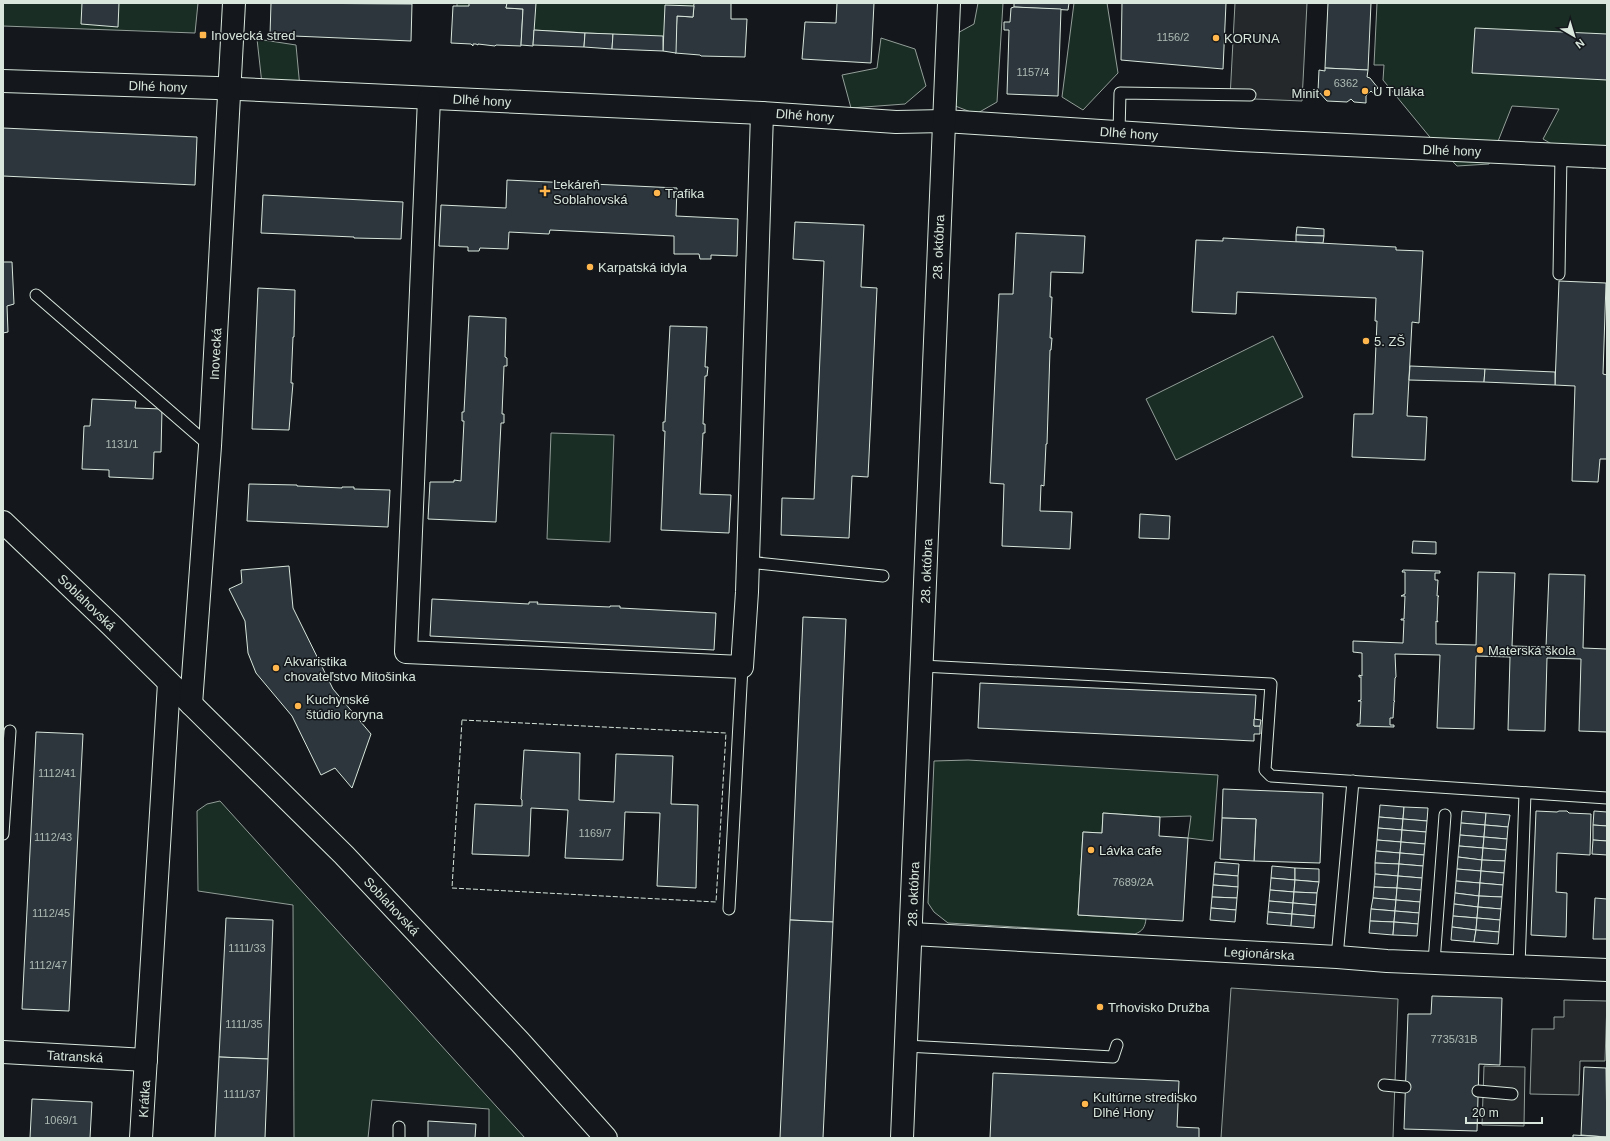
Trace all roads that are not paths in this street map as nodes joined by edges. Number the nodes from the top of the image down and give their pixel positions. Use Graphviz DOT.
graph roads {
  1 [pos="234,3"];
  2 [pos="949,3"];
  3 [pos="3,81"];
  4 [pos="230,89"];
  5 [pos="1250,95"];
  6 [pos="429,98"];
  7 [pos="762,113"];
  8 [pos="944,121"];
  9 [pos="1119,132"];
  10 [pos="1561,155"];
  11 [pos="1607,157"];
  12 [pos="1559,274"];
  13 [pos="36,295"];
  14 [pos="210,446"];
  15 [pos="3,522"];
  16 [pos="748,562"];
  17 [pos="883,576"];
  18 [pos="922,666"];
  19 [pos="742,667"];
  20 [pos="169,682"];
  21 [pos="191,704"];
  22 [pos="10,731"];
  23 [pos="1353,781"];
  24 [pos="1525,793"];
  25 [pos="1607,798"];
  26 [pos="1445,815"];
  27 [pos="3,834"];
  28 [pos="728,909"];
  29 [pos="912,934"];
  30 [pos="1337,957"];
  31 [pos="1434,962"];
  32 [pos="1519,967"];
  33 [pos="1607,970"];
  34 [pos="1117,1045"];
  35 [pos="906,1046"];
  36 [pos="3,1052"];
  37 [pos="146,1060"];
  38 [pos="1384,1085"];
  39 [pos="1405,1086"];
  40 [pos="1478,1091"];
  41 [pos="1512,1094"];
  42 [pos="141,1138"];
  43 [pos="606,1138"];
  44 [pos="902,1138"];
  1 -- 4 [label="street, Inovecká"];
  2 -- 8 [label="street, 28. októbra"];
  3 -- 4 [label="street, Dlhé hony"];
  4 -- 6 [label="street, Dlhé hony"];
  4 -- 14 [label="street, Inovecká"];
  5 -- 9 [label="lane"];
  6 -- 7 [label="street, Dlhé hony"];
  6 -- 19 [label="street"];
  7 -- 8 [label="street, Dlhé hony"];
  7 -- 16 [label="street"];
  8 -- 9 [label="street, Dlhé hony"];
  8 -- 18 [label="street, 28. októbra"];
  9 -- 10 [label="street, Dlhé hony"];
  10 -- 11 [label="street, Dlhé hony"];
  10 -- 12 [label="lane"];
  13 -- 14 [label="lane"];
  14 -- 21 [label="street, Inovecká"];
  15 -- 20 [label="street, Soblahovská"];
  16 -- 17 [label="lane"];
  16 -- 19 [label="street"];
  18 -- 23 [label="lane"];
  18 -- 29 [label="street, 28. októbra"];
  19 -- 28 [label="lane"];
  20 -- 21 [label="street, Soblahovská"];
  20 -- 37 [label="street"];
  21 -- 43 [label="street, Soblahovská"];
  22 -- 27 [label="lane"];
  23 -- 24 [label="lane"];
  23 -- 30 [label="lane"];
  24 -- 25 [label="lane"];
  24 -- 32 [label="lane"];
  26 -- 31 [label="lane"];
  29 -- 30 [label="street, Legionárska"];
  29 -- 35 [label="street, 28. októbra"];
  30 -- 31 [label="street, Legionárska"];
  31 -- 32 [label="street, Legionárska"];
  32 -- 33 [label="street, Legionárska"];
  34 -- 35 [label="lane"];
  35 -- 44 [label="street, 28. októbra"];
  36 -- 37 [label="street, Tatranská"];
  37 -- 42 [label="street, Krátka"];
  38 -- 39 [label="lane"];
  40 -- 41 [label="lane"];
}
